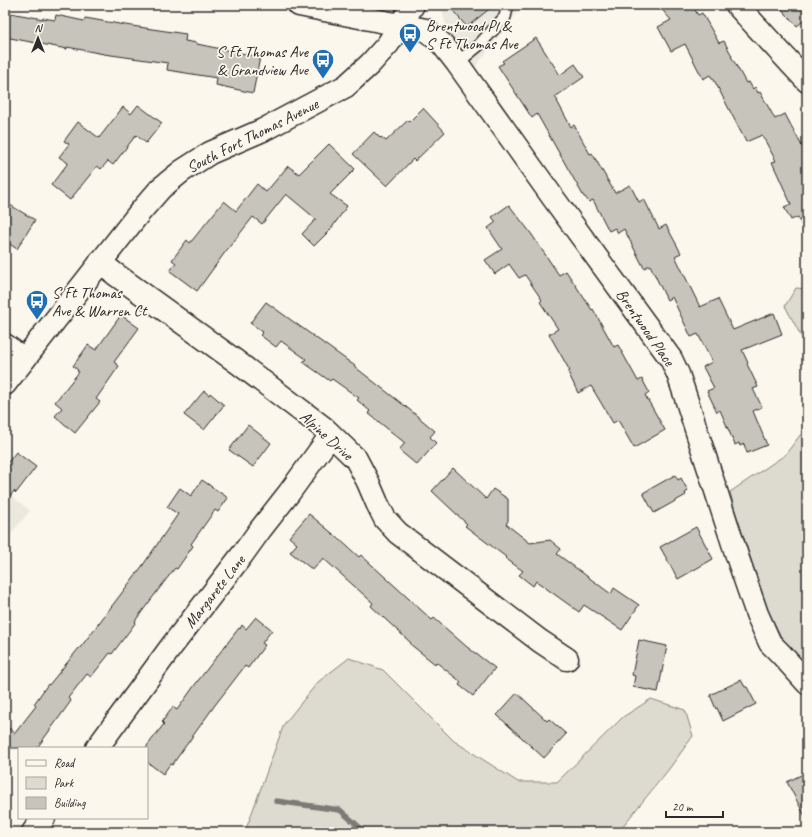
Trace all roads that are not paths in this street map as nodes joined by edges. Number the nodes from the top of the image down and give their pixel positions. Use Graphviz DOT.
graph roads {
  1 [pos="299,5"];
  2 [pos="413,5"];
  3 [pos="507,5"];
  4 [pos="737,5"];
  5 [pos="345,10"];
  6 [pos="400,25"];
  7 [pos="457,63"];
  8 [pos="807,81"];
  9 [pos="100,262"];
  10 [pos="5,345"];
  11 [pos="24,359"];
  12 [pos="5,384"];
  13 [pos="331,435"];
  14 [pos="567,659"];
  15 [pos="807,683"];
  16 [pos="98,747"];
  17 [pos="43,819"];
  18 [pos="33,832"];
  1 -- 5 [label="street, Brentwood Place"];
  2 -- 6 [label="street, South Fort Thomas Avenue"];
  3 -- 7 [label="lane"];
  4 -- 8 [label="street"];
  5 -- 6 [label="street, Brentwood Place"];
  6 -- 7 [label="street, Brentwood Place"];
  6 -- 9 [label="street, South Fort Thomas Avenue"];
  7 -- 15 [label="street, Brentwood Place"];
  9 -- 11 [label="street, South Fort Thomas Avenue"];
  9 -- 13 [label="street, Alpine Drive"];
  10 -- 11 [label="street"];
  11 -- 12 [label="street, South Fort Thomas Avenue"];
  13 -- 14 [label="street, Alpine Drive"];
  13 -- 16 [label="street, Margarete Lane"];
  17 -- 18 [label="street"];
}
